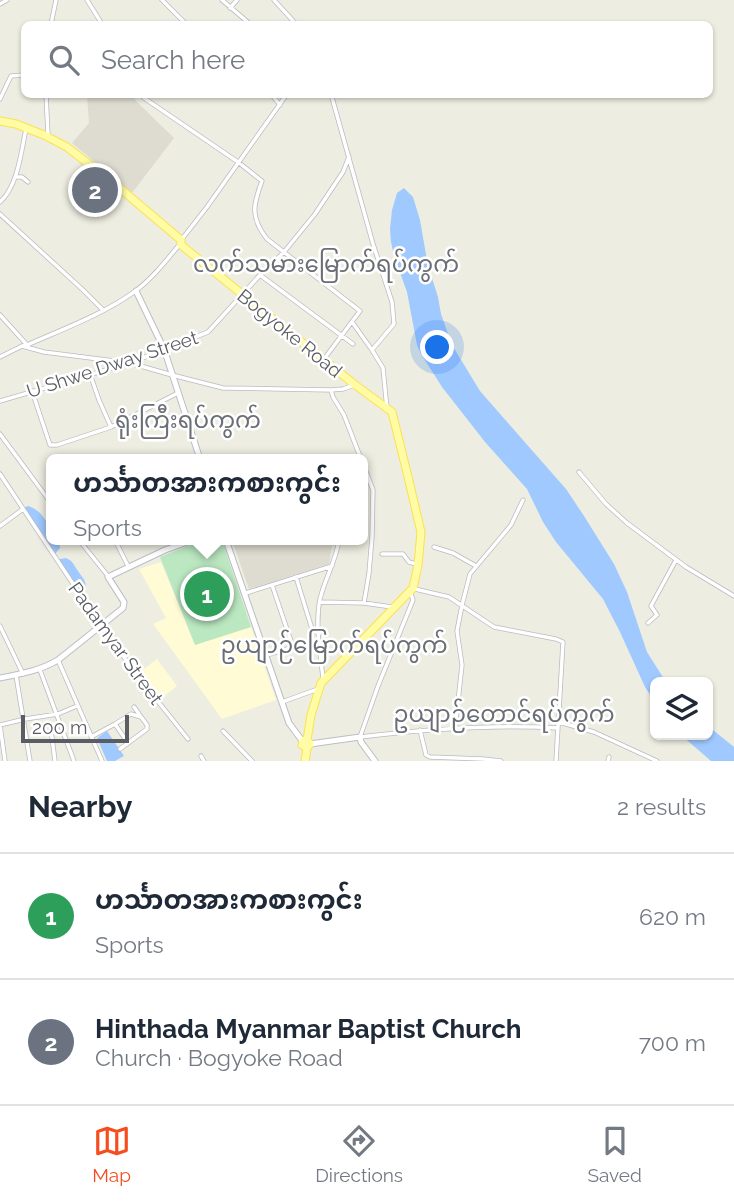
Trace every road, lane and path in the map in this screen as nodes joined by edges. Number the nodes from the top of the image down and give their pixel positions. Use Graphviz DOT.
graph roads {
  1 [pos="7,0"];
  2 [pos="56,0"];
  3 [pos="88,0"];
  4 [pos="162,0"];
  5 [pos="222,0"];
  6 [pos="237,0"];
  7 [pos="274,0"];
  8 [pos="0,4"];
  9 [pos="230,8"];
  10 [pos="52,21"];
  11 [pos="100,21"];
  12 [pos="183,21"];
  13 [pos="246,21"];
  14 [pos="293,21"];
  15 [pos="21,75"];
  16 [pos="46,98"];
  17 [pos="144,98"];
  18 [pos="274,98"];
  19 [pos="284,98"];
  20 [pos="332,98"];
  21 [pos="0,99"];
  22 [pos="280,105"];
  23 [pos="0,121"];
  24 [pos="26,129"];
  25 [pos="48,137"];
  26 [pos="349,156"];
  27 [pos="238,162"];
  28 [pos="16,177"];
  29 [pos="28,182"];
  30 [pos="0,202"];
  31 [pos="0,214"];
  32 [pos="181,242"];
  33 [pos="284,252"];
  34 [pos="261,275"];
  35 [pos="136,291"];
  36 [pos="243,295"];
  37 [pos="103,310"];
  38 [pos="0,315"];
  39 [pos="352,322"];
  40 [pos="341,336"];
  41 [pos="353,344"];
  42 [pos="25,346"];
  43 [pos="164,349"];
  44 [pos="372,350"];
  45 [pos="0,357"];
  46 [pos="324,359"];
  47 [pos="130,363"];
  48 [pos="90,374"];
  49 [pos="172,375"];
  50 [pos="354,384"];
  51 [pos="331,390"];
  52 [pos="32,391"];
  53 [pos="178,393"];
  54 [pos="0,401"];
  55 [pos="387,409"];
  56 [pos="111,427"];
  57 [pos="0,434"];
  58 [pos="198,454"];
  59 [pos="359,454"];
  60 [pos="579,472"];
  61 [pos="0,474"];
  62 [pos="368,477"];
  63 [pos="2,480"];
  64 [pos="46,496"];
  65 [pos="523,500"];
  66 [pos="23,509"];
  67 [pos="0,526"];
  68 [pos="46,544"];
  69 [pos="47,545"];
  70 [pos="83,545"];
  71 [pos="118,545"];
  72 [pos="179,545"];
  73 [pos="228,545"];
  74 [pos="338,545"];
  75 [pos="434,547"];
  76 [pos="382,554"];
  77 [pos="676,560"];
  78 [pos="418,565"];
  79 [pos="332,566"];
  80 [pos="476,566"];
  81 [pos="129,568"];
  82 [pos="108,577"];
  83 [pos="296,577"];
  84 [pos="272,585"];
  85 [pos="411,590"];
  86 [pos="246,593"];
  87 [pos="734,596"];
  88 [pos="320,602"];
  89 [pos="364,603"];
  90 [pos="462,605"];
  91 [pos="394,607"];
  92 [pos="648,623"];
  93 [pos="0,626"];
  94 [pos="101,626"];
  95 [pos="319,637"];
  96 [pos="293,647"];
  97 [pos="266,655"];
  98 [pos="58,660"];
  99 [pos="40,670"];
  100 [pos="20,674"];
  101 [pos="0,678"];
  102 [pos="324,680"];
  103 [pos="318,689"];
  104 [pos="282,702"];
  105 [pos="78,706"];
  106 [pos="134,707"];
  107 [pos="58,714"];
  108 [pos="142,718"];
  109 [pos="24,719"];
  110 [pos="559,722"];
  111 [pos="0,724"];
  112 [pos="115,724"];
  113 [pos="558,728"];
  114 [pos="455,729"];
  115 [pos="51,730"];
  116 [pos="223,730"];
  117 [pos="420,730"];
  118 [pos="91,737"];
  119 [pos="188,739"];
  120 [pos="360,739"];
  121 [pos="128,743"];
  122 [pos="306,744"];
  123 [pos="120,749"];
  124 [pos="201,756"];
  125 [pos="5,761"];
  126 [pos="30,761"];
  127 [pos="55,761"];
  128 [pos="74,761"];
  129 [pos="102,761"];
  130 [pos="204,761"];
  131 [pos="252,761"];
  132 [pos="303,761"];
  133 [pos="375,761"];
  134 [pos="500,761"];
  135 [pos="556,761"];
  136 [pos="657,761"];
  1 -- 8 [label="street"];
  2 -- 10 [label="street"];
  3 -- 11 [label="street"];
  4 -- 12 [label="street"];
  5 -- 9 [label="street"];
  6 -- 9 [label="street"];
  7 -- 14 [label="street"];
  9 -- 13 [label="street"];
  15 -- 21 [label="street"];
  16 -- 25 [label="street"];
  17 -- 27 [label="street"];
  18 -- 22 [label="street"];
  19 -- 22 [label="street"];
  20 -- 26 [label="street"];
  22 -- 27 [label="street"];
  23 -- 24 [label="main road, Bogyoke Road"];
  24 -- 25 [label="main road, Bogyoke Road"];
  24 -- 28 [label="street"];
  25 -- 32 [label="main road, Bogyoke Road"];
  26 -- 33 [label="street, U Shwe Dway Street"];
  26 -- 44 [label="street"];
  27 -- 32 [label="street"];
  27 -- 33 [label="street"];
  28 -- 29 [label="street"];
  28 -- 30 [label="street"];
  31 -- 37 [label="street"];
  32 -- 35 [label="street"];
  32 -- 36 [label="main road, Bogyoke Road"];
  33 -- 34 [label="street, U Shwe Dway Street"];
  33 -- 39 [label="street"];
  34 -- 36 [label="street, U Shwe Dway Street"];
  34 -- 40 [label="street"];
  35 -- 37 [label="street"];
  35 -- 43 [label="street"];
  36 -- 43 [label="street, U Shwe Dway Street"];
  36 -- 46 [label="main road, Bogyoke Road"];
  37 -- 42 [label="street"];
  38 -- 42 [label="street"];
  39 -- 40 [label="street"];
  39 -- 44 [label="street"];
  40 -- 41 [label="street"];
  40 -- 46 [label="street"];
  42 -- 45 [label="street"];
  42 -- 47 [label="street"];
  43 -- 47 [label="street, U Shwe Dway Street"];
  43 -- 49 [label="street"];
  44 -- 55 [label="street"];
  46 -- 50 [label="main road, Bogyoke Road"];
  47 -- 48 [label="street, U Shwe Dway Street"];
  47 -- 49 [label="street"];
  48 -- 52 [label="street, U Shwe Dway Street"];
  48 -- 56 [label="street"];
  49 -- 51 [label="street"];
  49 -- 53 [label="street"];
  50 -- 51 [label="street"];
  50 -- 55 [label="main road, Bogyoke Road"];
  51 -- 59 [label="street"];
  52 -- 54 [label="street, U Shwe Dway Street"];
  52 -- 56 [label="street"];
  53 -- 56 [label="street"];
  53 -- 58 [label="street"];
  55 -- 78 [label="main road"];
  57 -- 64 [label="street"];
  60 -- 77 [label="street"];
  61 -- 63 [label="street, Padamyar Street"];
  62 -- 89 [label="street"];
  63 -- 66 [label="street, Padamyar Street"];
  65 -- 80 [label="street"];
  66 -- 67 [label="street"];
  66 -- 68 [label="street, Padamyar Street"];
  69 -- 94 [label="street, Padamyar Street"];
  70 -- 82 [label="street"];
  71 -- 81 [label="street"];
  72 -- 81 [label="street"];
  73 -- 86 [label="street"];
  74 -- 79 [label="street"];
  75 -- 80 [label="street"];
  76 -- 78 [label="street"];
  77 -- 87 [label="street"];
  77 -- 92 [label="street"];
  78 -- 85 [label="main road"];
  79 -- 83 [label="street"];
  79 -- 88 [label="street"];
  80 -- 90 [label="street"];
  81 -- 82 [label="street"];
  82 -- 94 [label="street"];
  83 -- 84 [label="street"];
  83 -- 95 [label="street"];
  84 -- 86 [label="street"];
  84 -- 96 [label="street"];
  85 -- 90 [label="street"];
  85 -- 91 [label="main road"];
  85 -- 120 [label="street"];
  86 -- 97 [label="street"];
  88 -- 89 [label="street"];
  88 -- 95 [label="street"];
  89 -- 91 [label="street"];
  90 -- 110 [label="street"];
  90 -- 114 [label="street"];
  91 -- 102 [label="main road"];
  93 -- 100 [label="street"];
  94 -- 98 [label="street"];
  94 -- 119 [label="street, Padamyar Street"];
  95 -- 96 [label="street"];
  95 -- 102 [label="street"];
  96 -- 97 [label="street"];
  97 -- 104 [label="street"];
  98 -- 99 [label="street"];
  98 -- 105 [label="street"];
  99 -- 100 [label="street"];
  99 -- 107 [label="street"];
  100 -- 101 [label="street"];
  100 -- 109 [label="street"];
  102 -- 103 [label="main road"];
  103 -- 104 [label="street"];
  103 -- 122 [label="main road"];
  104 -- 122 [label="street"];
  105 -- 107 [label="street"];
  105 -- 118 [label="street"];
  106 -- 108 [label="street"];
  107 -- 109 [label="street"];
  107 -- 128 [label="street"];
  108 -- 112 [label="street"];
  108 -- 121 [label="street"];
  109 -- 111 [label="street"];
  109 -- 126 [label="street"];
  110 -- 113 [label="street"];
  110 -- 136 [label="street"];
  111 -- 125 [label="street"];
  112 -- 118 [label="street"];
  112 -- 121 [label="street"];
  113 -- 114 [label="street"];
  113 -- 135 [label="street"];
  114 -- 117 [label="street"];
  115 -- 127 [label="street"];
  116 -- 131 [label="street"];
  117 -- 120 [label="street"];
  117 -- 134 [label="street"];
  118 -- 129 [label="street"];
  120 -- 122 [label="street"];
  120 -- 133 [label="street"];
  121 -- 123 [label="street"];
  122 -- 132 [label="main road"];
  124 -- 130 [label="street"];
}
